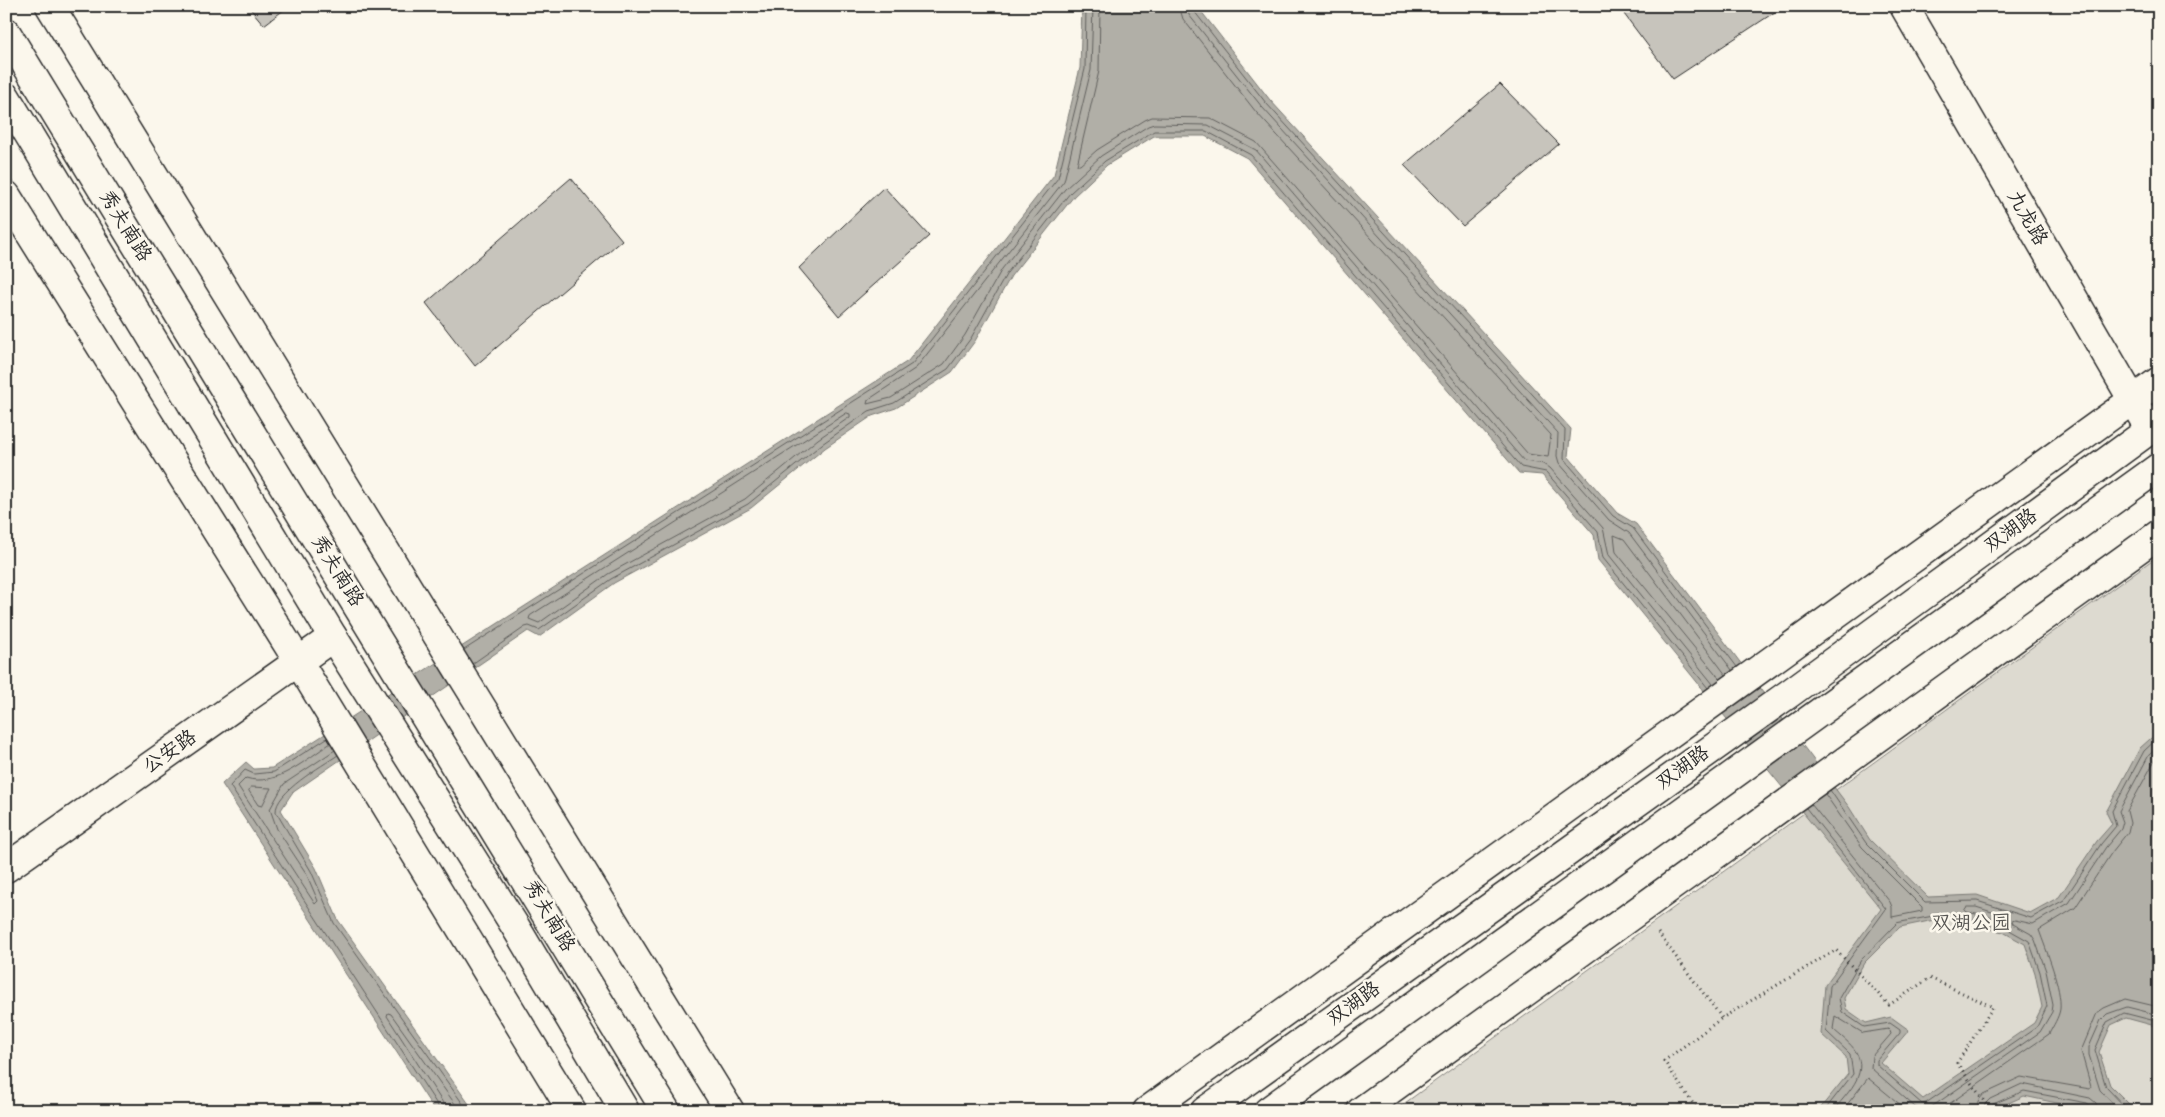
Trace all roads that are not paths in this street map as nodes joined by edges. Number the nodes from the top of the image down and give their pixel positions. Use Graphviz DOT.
graph roads {
  1 [pos="50,6"];
  2 [pos="1904,6"];
  3 [pos="6,32"];
  4 [pos="6,97"];
  5 [pos="6,195"];
  6 [pos="2159,381"];
  7 [pos="2133,399"];
  8 [pos="2154,427"];
  9 [pos="2159,467"];
  10 [pos="2159,534"];
  11 [pos="333,637"];
  12 [pos="298,661"];
  13 [pos="6,868"];
  14 [pos="572,1111"];
  15 [pos="625,1111"];
  16 [pos="666,1111"];
  17 [pos="730,1111"];
  18 [pos="1147,1111"];
  19 [pos="1205,1111"];
  20 [pos="1268,1111"];
  21 [pos="1361,1111"];
  1 -- 17 [label="street"];
  2 -- 7 [label="street, 九龙路"];
  3 -- 16 [label="street, 秀夫南路"];
  4 -- 11 [label="street, 秀夫南路"];
  5 -- 12 [label="street"];
  6 -- 7 [label="street"];
  7 -- 8 [label="street, 九龙路"];
  7 -- 18 [label="street"];
  8 -- 19 [label="street, 双湖路"];
  9 -- 20 [label="street, 双湖路"];
  10 -- 21 [label="street"];
  11 -- 12 [label="street, 公安路"];
  11 -- 15 [label="street, 秀夫南路"];
  12 -- 13 [label="street, 公安路"];
  12 -- 14 [label="street"];
}
